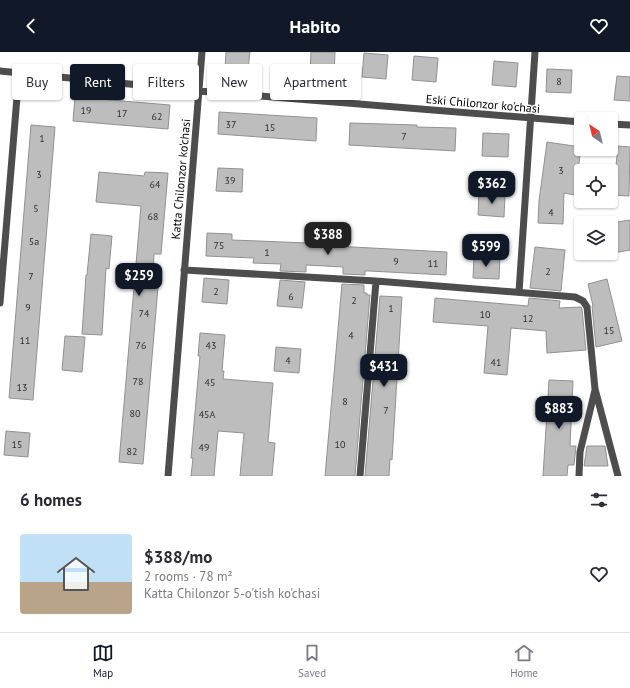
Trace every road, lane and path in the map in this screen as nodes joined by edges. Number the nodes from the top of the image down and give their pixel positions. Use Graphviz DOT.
graph roads {
  1 [pos="202,52"];
  2 [pos="535,52"];
  3 [pos="0,71"];
  4 [pos="12,72"];
  5 [pos="62,77"];
  6 [pos="133,84"];
  7 [pos="199,91"];
  8 [pos="17,100"];
  9 [pos="198,100"];
  10 [pos="530,119"];
  11 [pos="574,122"];
  12 [pos="618,124"];
  13 [pos="630,125"];
  14 [pos="184,270"];
  15 [pos="376,281"];
  16 [pos="519,292"];
  17 [pos="0,303"];
  18 [pos="595,389"];
  19 [pos="168,476"];
  20 [pos="360,476"];
  21 [pos="579,476"];
  22 [pos="618,476"];
  1 -- 7 [label="street, Katta Chilonzor ko'chasi"];
  2 -- 10 [label="street"];
  3 -- 4 [label="street, Eski Chilonzor ko'chasi"];
  5 -- 6 [label="street, Eski Chilonzor ko'chasi"];
  7 -- 10 [label="street, Eski Chilonzor ko'chasi"];
  8 -- 17 [label="street"];
  9 -- 14 [label="street, Katta Chilonzor ko'chasi"];
  10 -- 11 [label="street, Eski Chilonzor ko'chasi"];
  10 -- 16 [label="street"];
  12 -- 13 [label="street"];
  14 -- 15 [label="street"];
  14 -- 19 [label="street, Katta Chilonzor ko'chasi"];
  15 -- 16 [label="street"];
  15 -- 20 [label="street"];
  16 -- 18 [label="street"];
  18 -- 21 [label="street"];
  18 -- 22 [label="street"];
}
